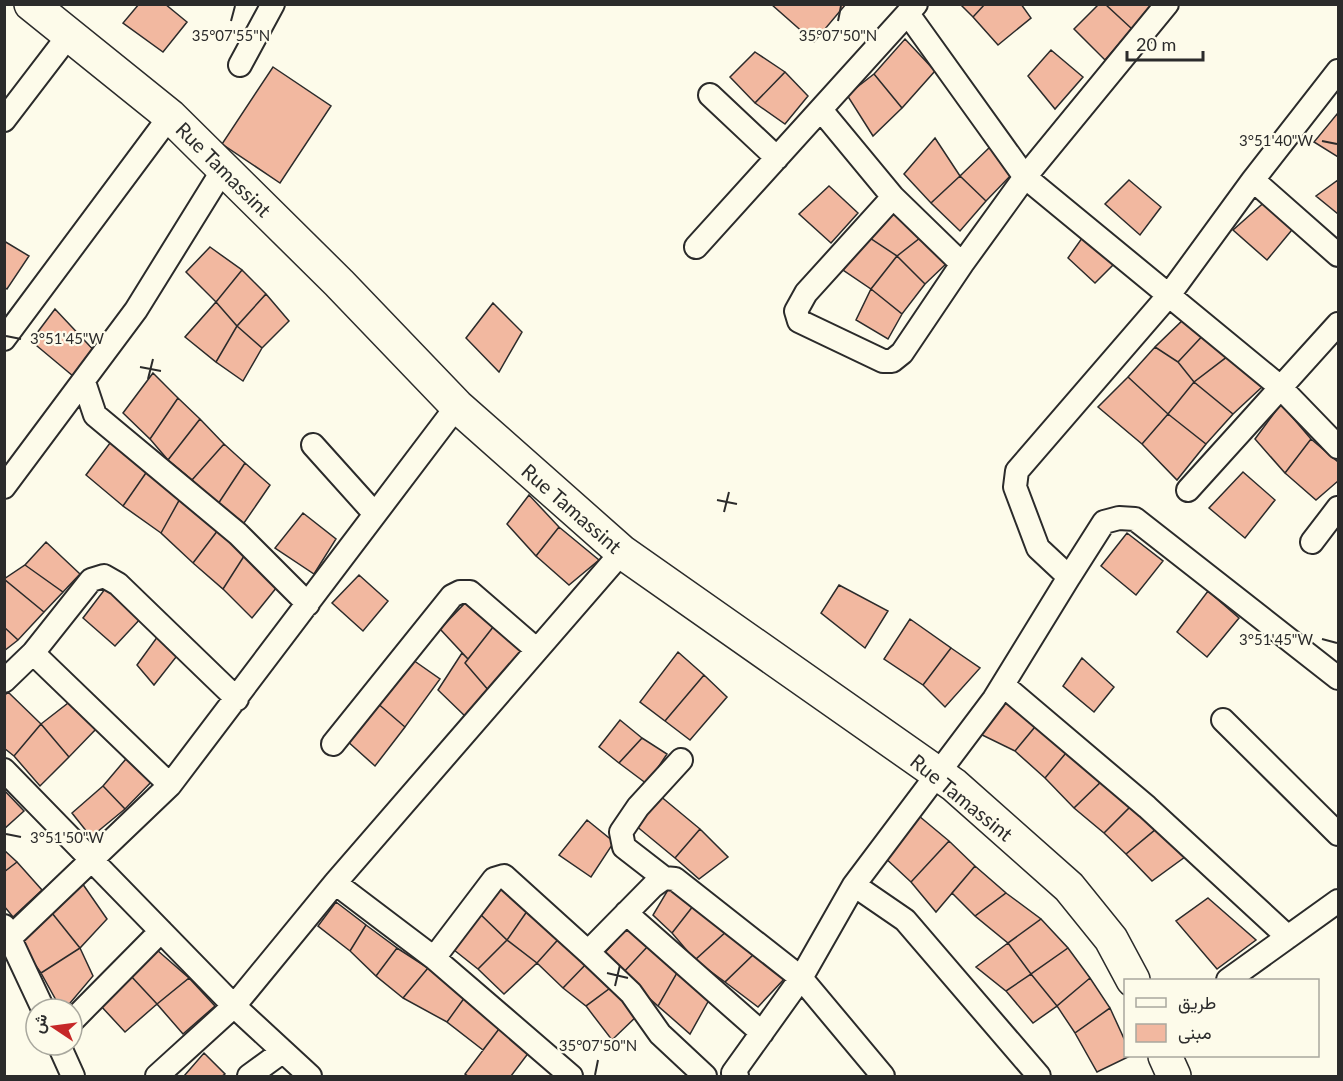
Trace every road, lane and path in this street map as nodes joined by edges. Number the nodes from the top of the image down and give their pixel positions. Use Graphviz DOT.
graph roads {
  1 [pos="31,4"];
  2 [pos="273,4"];
  3 [pos="1167,4"];
  4 [pos="912,9"];
  5 [pos="69,35"];
  6 [pos="240,65"];
  7 [pos="1338,71"];
  8 [pos="710,95"];
  9 [pos="821,110"];
  10 [pos="170,116"];
  11 [pos="4,120"];
  12 [pos="777,158"];
  13 [pos="224,168"];
  14 [pos="1025,177"];
  15 [pos="1253,180"];
  16 [pos="893,197"];
  17 [pos="696,247"];
  18 [pos="1338,255"];
  19 [pos="962,264"];
  20 [pos="1169,295"];
  21 [pos="1338,324"];
  22 [pos="4,339"];
  23 [pos="84,382"];
  24 [pos="1280,386"];
  25 [pos="457,406"];
  26 [pos="313,444"];
  27 [pos="1338,447"];
  28 [pos="4,487"];
  29 [pos="1188,490"];
  30 [pos="1338,508"];
  31 [pos="375,514"];
  32 [pos="1312,542"];
  33 [pos="622,552"];
  34 [pos="1069,577"];
  35 [pos="308,604"];
  36 [pos="537,650"];
  37 [pos="33,653"];
  38 [pos="1338,678"];
  39 [pos="4,681"];
  40 [pos="1003,685"];
  41 [pos="237,699"];
  42 [pos="1223,720"];
  43 [pos="333,744"];
  44 [pos="681,760"];
  45 [pos="4,770"];
  46 [pos="937,773"];
  47 [pos="170,785"];
  48 [pos="1338,834"];
  49 [pos="93,858"];
  50 [pos="664,878"];
  51 [pos="335,883"];
  52 [pos="854,885"];
  53 [pos="1338,901"];
  54 [pos="627,913"];
  55 [pos="8,931"];
  56 [pos="161,931"];
  57 [pos="1288,937"];
  58 [pos="588,952"];
  59 [pos="434,958"];
  60 [pos="801,978"];
  61 [pos="1132,979"];
  62 [pos="1231,979"];
  63 [pos="38,997"];
  64 [pos="234,1006"];
  65 [pos="84,1010"];
  66 [pos="762,1033"];
  67 [pos="282,1052"];
  68 [pos="64,1057"];
  69 [pos="1165,1057"];
  70 [pos="734,1076"];
  71 [pos="73,1077"];
  72 [pos="157,1077"];
  73 [pos="249,1077"];
  74 [pos="310,1077"];
  75 [pos="571,1077"];
  76 [pos="705,1077"];
  77 [pos="883,1077"];
  78 [pos="1039,1077"];
  79 [pos="1174,1077"];
  1 -- 5 [label="main road, Rue Tamassint"];
  2 -- 6 [label="street"];
  3 -- 14 [label="street"];
  4 -- 9 [label="street"];
  4 -- 14 [label="street"];
  5 -- 10 [label="main road, Rue Tamassint"];
  5 -- 11 [label="street"];
  7 -- 15 [label="street"];
  8 -- 12 [label="street"];
  9 -- 12 [label="street"];
  9 -- 16 [label="street"];
  10 -- 13 [label="main road, Rue Tamassint"];
  10 -- 22 [label="street"];
  12 -- 17 [label="street"];
  13 -- 23 [label="street"];
  13 -- 25 [label="main road, Rue Tamassint"];
  14 -- 19 [label="street"];
  14 -- 20 [label="street"];
  15 -- 18 [label="street"];
  15 -- 20 [label="street"];
  16 -- 19 [label="street"];
  16 -- 19 [label="street"];
  20 -- 24 [label="street"];
  20 -- 34 [label="street"];
  21 -- 24 [label="street"];
  23 -- 28 [label="street"];
  23 -- 35 [label="street"];
  24 -- 27 [label="street"];
  24 -- 29 [label="street"];
  25 -- 31 [label="street"];
  25 -- 33 [label="main road, Rue Tamassint"];
  26 -- 31 [label="street"];
  30 -- 32 [label="street"];
  31 -- 35 [label="street"];
  33 -- 36 [label="street"];
  33 -- 46 [label="main road, Rue Tamassint"];
  34 -- 38 [label="street"];
  34 -- 40 [label="street"];
  35 -- 41 [label="street"];
  36 -- 43 [label="street"];
  36 -- 51 [label="street"];
  37 -- 39 [label="street"];
  37 -- 41 [label="street"];
  37 -- 47 [label="street"];
  40 -- 46 [label="street"];
  40 -- 57 [label="street"];
  41 -- 47 [label="street"];
  42 -- 48 [label="street"];
  44 -- 50 [label="street"];
  45 -- 49 [label="street"];
  46 -- 52 [label="street"];
  46 -- 61 [label="main road, Rue Tamassint"];
  47 -- 49 [label="street"];
  49 -- 55 [label="street"];
  49 -- 56 [label="street"];
  50 -- 54 [label="street"];
  50 -- 60 [label="street"];
  51 -- 59 [label="street"];
  51 -- 64 [label="street"];
  52 -- 60 [label="street"];
  52 -- 78 [label="street"];
  53 -- 57 [label="street"];
  54 -- 58 [label="street"];
  54 -- 66 [label="street"];
  55 -- 63 [label="street"];
  56 -- 64 [label="street"];
  56 -- 65 [label="street"];
  57 -- 62 [label="street"];
  58 -- 59 [label="street"];
  58 -- 76 [label="street"];
  59 -- 75 [label="street"];
  60 -- 66 [label="street"];
  60 -- 77 [label="street"];
  64 -- 67 [label="street"];
  64 -- 72 [label="street"];
  66 -- 70 [label="street"];
  67 -- 73 [label="street"];
  67 -- 74 [label="street"];
  68 -- 71 [label="street"];
  69 -- 79 [label="main road"];
}
